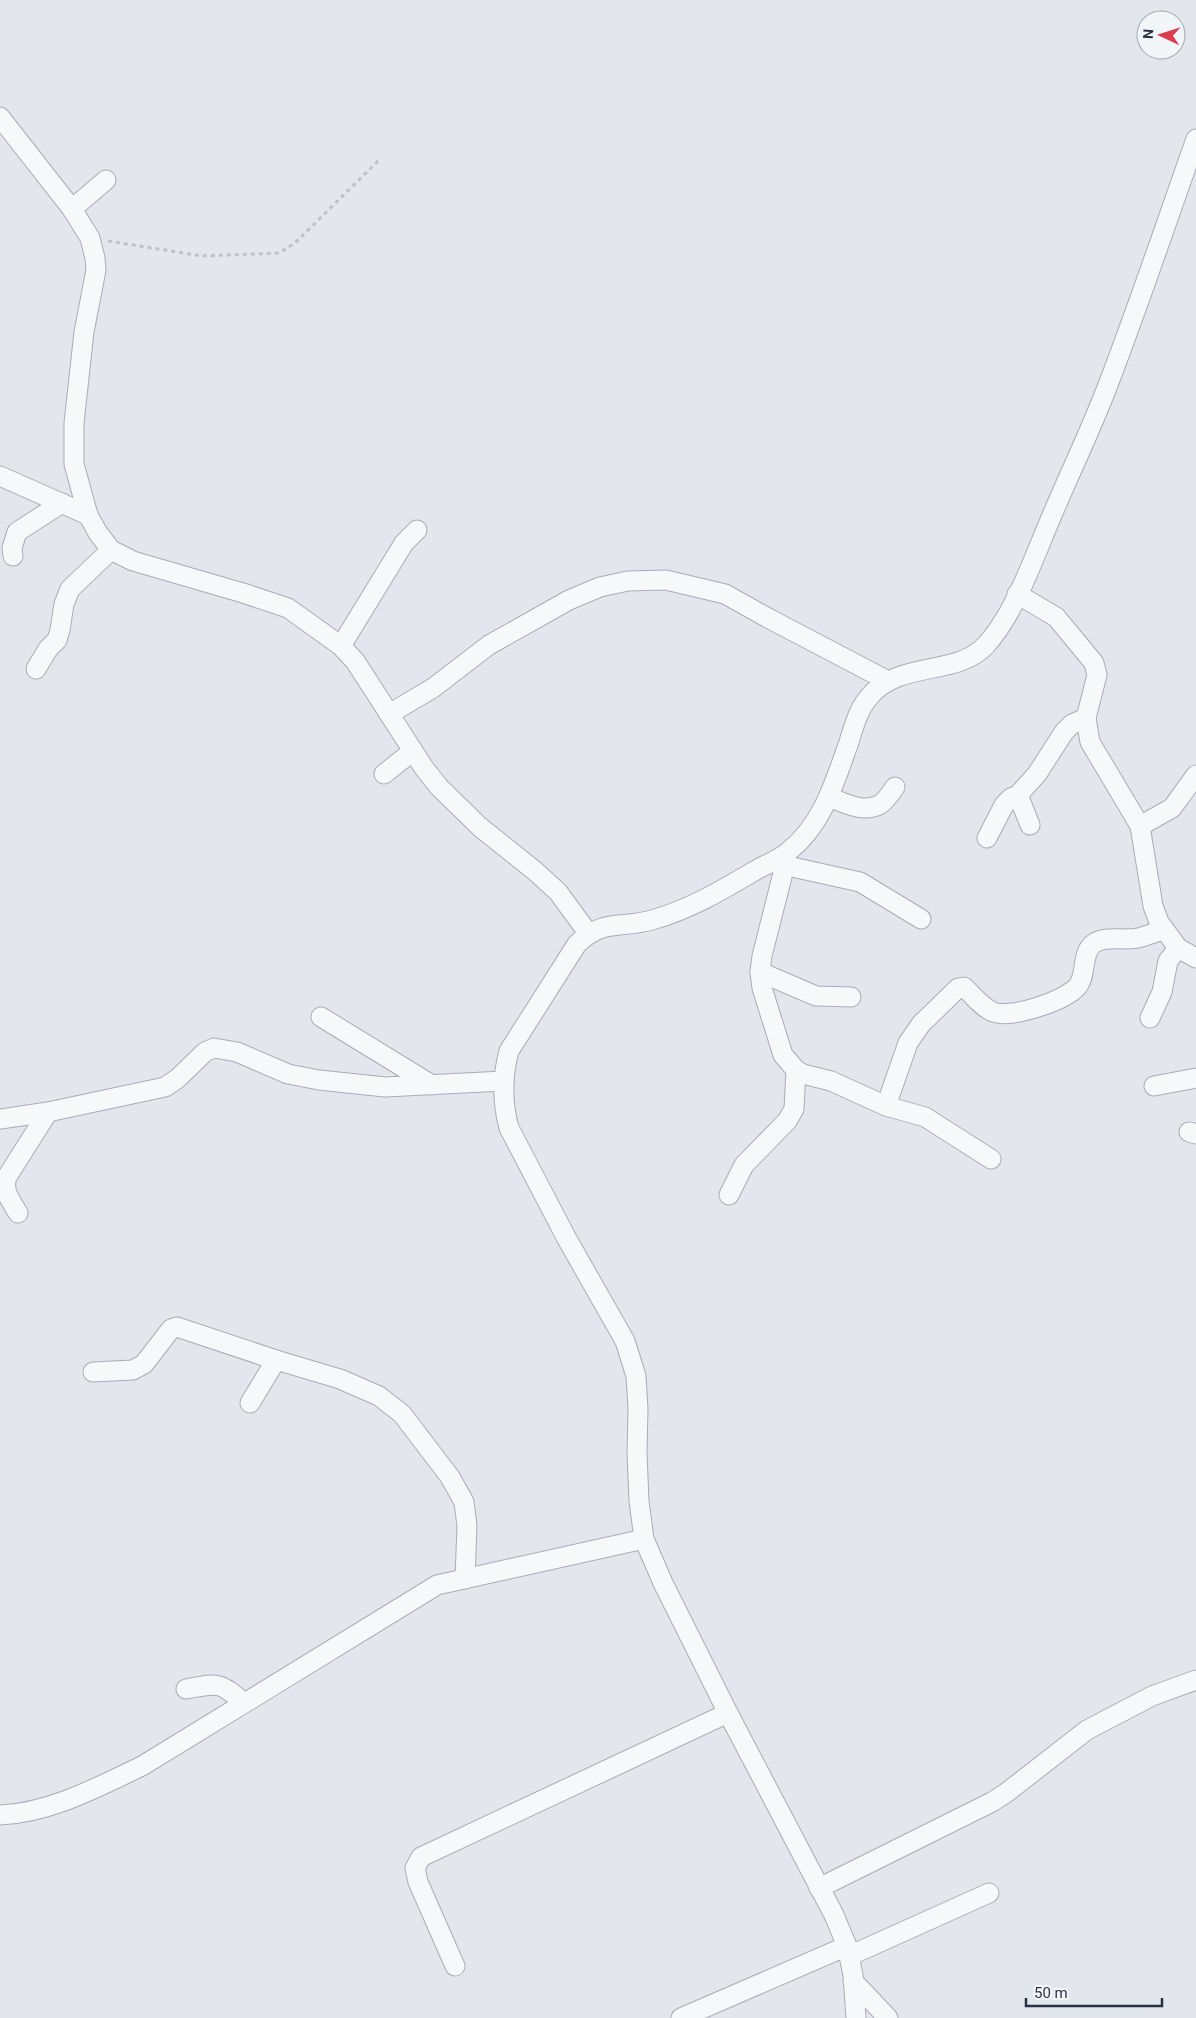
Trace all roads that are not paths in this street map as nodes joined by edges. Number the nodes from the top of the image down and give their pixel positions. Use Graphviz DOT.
graph roads {
  1 [pos="0,117"];
  2 [pos="1196,139"];
  3 [pos="106,180"];
  4 [pos="72,209"];
  5 [pos="0,476"];
  6 [pos="62,503"];
  7 [pos="88,515"];
  8 [pos="417,530"];
  9 [pos="111,550"];
  10 [pos="12,556"];
  11 [pos="1017,594"];
  12 [pos="341,646"];
  13 [pos="36,669"];
  14 [pos="888,681"];
  15 [pos="389,714"];
  16 [pos="1086,718"];
  17 [pos="413,751"];
  18 [pos="384,774"];
  19 [pos="1196,775"];
  20 [pos="896,787"];
  21 [pos="1018,795"];
  22 [pos="829,797"];
  23 [pos="1030,825"];
  24 [pos="1140,826"];
  25 [pos="987,838"];
  26 [pos="778,864"];
  27 [pos="921,919"];
  28 [pos="1164,930"];
  29 [pos="588,933"];
  30 [pos="1178,948"];
  31 [pos="1196,958"];
  32 [pos="760,972"];
  33 [pos="852,997"];
  34 [pos="320,1017"];
  35 [pos="1150,1018"];
  36 [pos="796,1070"];
  37 [pos="1196,1078"];
  38 [pos="504,1081"];
  39 [pos="432,1085"];
  40 [pos="1154,1086"];
  41 [pos="886,1106"];
  42 [pos="48,1112"];
  43 [pos="0,1119"];
  44 [pos="991,1159"];
  45 [pos="729,1196"];
  46 [pos="18,1213"];
  47 [pos="276,1360"];
  48 [pos="93,1372"];
  49 [pos="250,1403"];
  50 [pos="644,1539"];
  51 [pos="465,1579"];
  52 [pos="1196,1680"];
  53 [pos="186,1689"];
  54 [pos="244,1703"];
  55 [pos="728,1713"];
  56 [pos="0,1815"];
  57 [pos="819,1888"];
  58 [pos="989,1893"];
  59 [pos="848,1951"];
  60 [pos="455,1966"];
  61 [pos="853,1981"];
  62 [pos="681,2018"];
  63 [pos="856,2018"];
  64 [pos="888,2018"];
  1 -- 4 [label="street"];
  2 -- 11 [label="street"];
  3 -- 4 [label="street"];
  4 -- 7 [label="street"];
  5 -- 6 [label="street"];
  6 -- 7 [label="street"];
  6 -- 10 [label="street"];
  7 -- 9 [label="street"];
  8 -- 12 [label="street"];
  9 -- 12 [label="street"];
  9 -- 13 [label="street"];
  11 -- 14 [label="street"];
  11 -- 16 [label="street"];
  12 -- 15 [label="street"];
  14 -- 15 [label="street"];
  14 -- 22 [label="street"];
  15 -- 17 [label="street"];
  16 -- 21 [label="street"];
  16 -- 24 [label="street"];
  17 -- 18 [label="street"];
  17 -- 29 [label="street"];
  19 -- 24 [label="street"];
  20 -- 22 [label="street"];
  21 -- 23 [label="street"];
  21 -- 25 [label="street"];
  22 -- 26 [label="street"];
  24 -- 28 [label="street"];
  26 -- 27 [label="street"];
  26 -- 29 [label="street"];
  26 -- 32 [label="street"];
  28 -- 30 [label="street"];
  28 -- 41 [label="street"];
  29 -- 38 [label="street"];
  30 -- 31 [label="street"];
  30 -- 35 [label="street"];
  32 -- 33 [label="street"];
  32 -- 36 [label="street"];
  34 -- 39 [label="street"];
  36 -- 41 [label="street"];
  36 -- 45 [label="street"];
  37 -- 40 [label="street"];
  38 -- 39 [label="street"];
  38 -- 50 [label="street"];
  39 -- 42 [label="street"];
  41 -- 44 [label="street"];
  42 -- 43 [label="street"];
  42 -- 46 [label="street"];
  47 -- 48 [label="street"];
  47 -- 49 [label="street"];
  47 -- 51 [label="street"];
  50 -- 51 [label="street"];
  50 -- 55 [label="street"];
  51 -- 54 [label="street"];
  52 -- 57 [label="street"];
  53 -- 54 [label="street"];
  54 -- 56 [label="street"];
  55 -- 57 [label="street"];
  55 -- 60 [label="street"];
  57 -- 59 [label="street"];
  58 -- 59 [label="street"];
  59 -- 61 [label="street"];
  59 -- 62 [label="street"];
  61 -- 63 [label="street"];
  61 -- 64 [label="street"];
}
